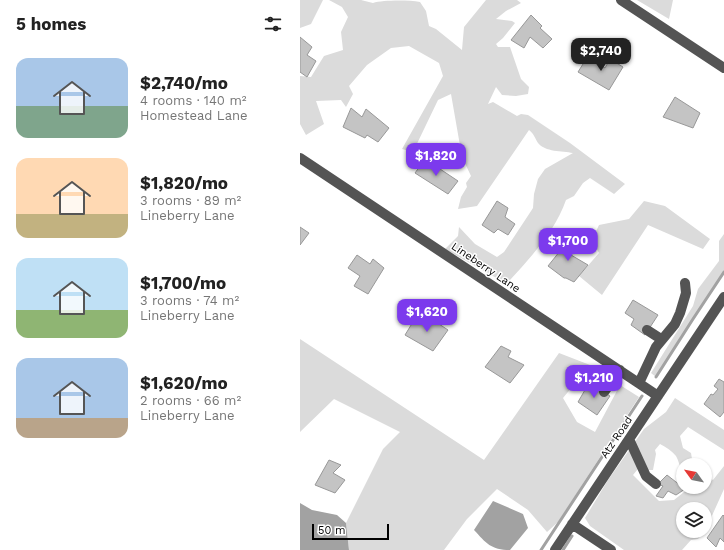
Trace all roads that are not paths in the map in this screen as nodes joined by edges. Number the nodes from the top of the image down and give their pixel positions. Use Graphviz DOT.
graph roads {
  1 [pos="621,0"];
  2 [pos="724,68"];
  3 [pos="300,158"];
  4 [pos="685,283"];
  5 [pos="724,297"];
  6 [pos="647,330"];
  7 [pos="662,339"];
  8 [pos="620,370"];
  9 [pos="639,383"];
  10 [pos="604,392"];
  11 [pos="658,396"];
  12 [pos="629,439"];
  13 [pos="656,484"];
  14 [pos="572,524"];
  15 [pos="554,550"];
  16 [pos="611,550"];
  1 -- 2 [label="street"];
  3 -- 8 [label="street, Lineberry Lane"];
  4 -- 7 [label="street"];
  5 -- 11 [label="street, Atz Road"];
  6 -- 7 [label="street"];
  7 -- 9 [label="street"];
  8 -- 9 [label="street, Lineberry Lane"];
  8 -- 10 [label="street"];
  9 -- 11 [label="street, Lineberry Lane"];
  11 -- 12 [label="street, Atz Road"];
  12 -- 13 [label="street"];
  12 -- 14 [label="street, Atz Road"];
  14 -- 15 [label="street, Atz Road"];
  14 -- 16 [label="street"];
}
